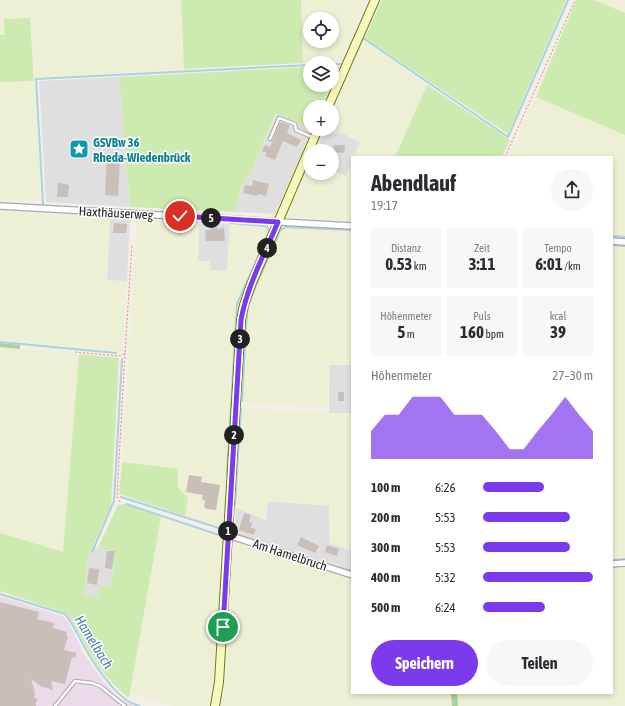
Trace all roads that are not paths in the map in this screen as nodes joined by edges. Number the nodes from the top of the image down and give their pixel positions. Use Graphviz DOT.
graph roads {
  1 [pos="375,0"];
  2 [pos="331,100"];
  3 [pos="314,138"];
  4 [pos="270,139"];
  5 [pos="0,206"];
  6 [pos="278,222"];
  7 [pos="351,226"];
  8 [pos="613,241"];
  9 [pos="625,242"];
  10 [pos="228,535"];
  11 [pos="625,563"];
  12 [pos="613,564"];
  13 [pos="351,575"];
  14 [pos="55,706"];
  15 [pos="125,706"];
  16 [pos="214,706"];
  1 -- 2 [label="street"];
  3 -- 4 [label="lane"];
  3 -- 6 [label="street"];
  5 -- 6 [label="street, Haxthäuserweg"];
  6 -- 7 [label="street, Haxthäuserweg"];
  6 -- 10 [label="street"];
  8 -- 9 [label="street"];
  10 -- 13 [label="street, Am Hamelbruch"];
  10 -- 16 [label="street"];
  11 -- 12 [label="street"];
  14 -- 15 [label="lane"];
}
